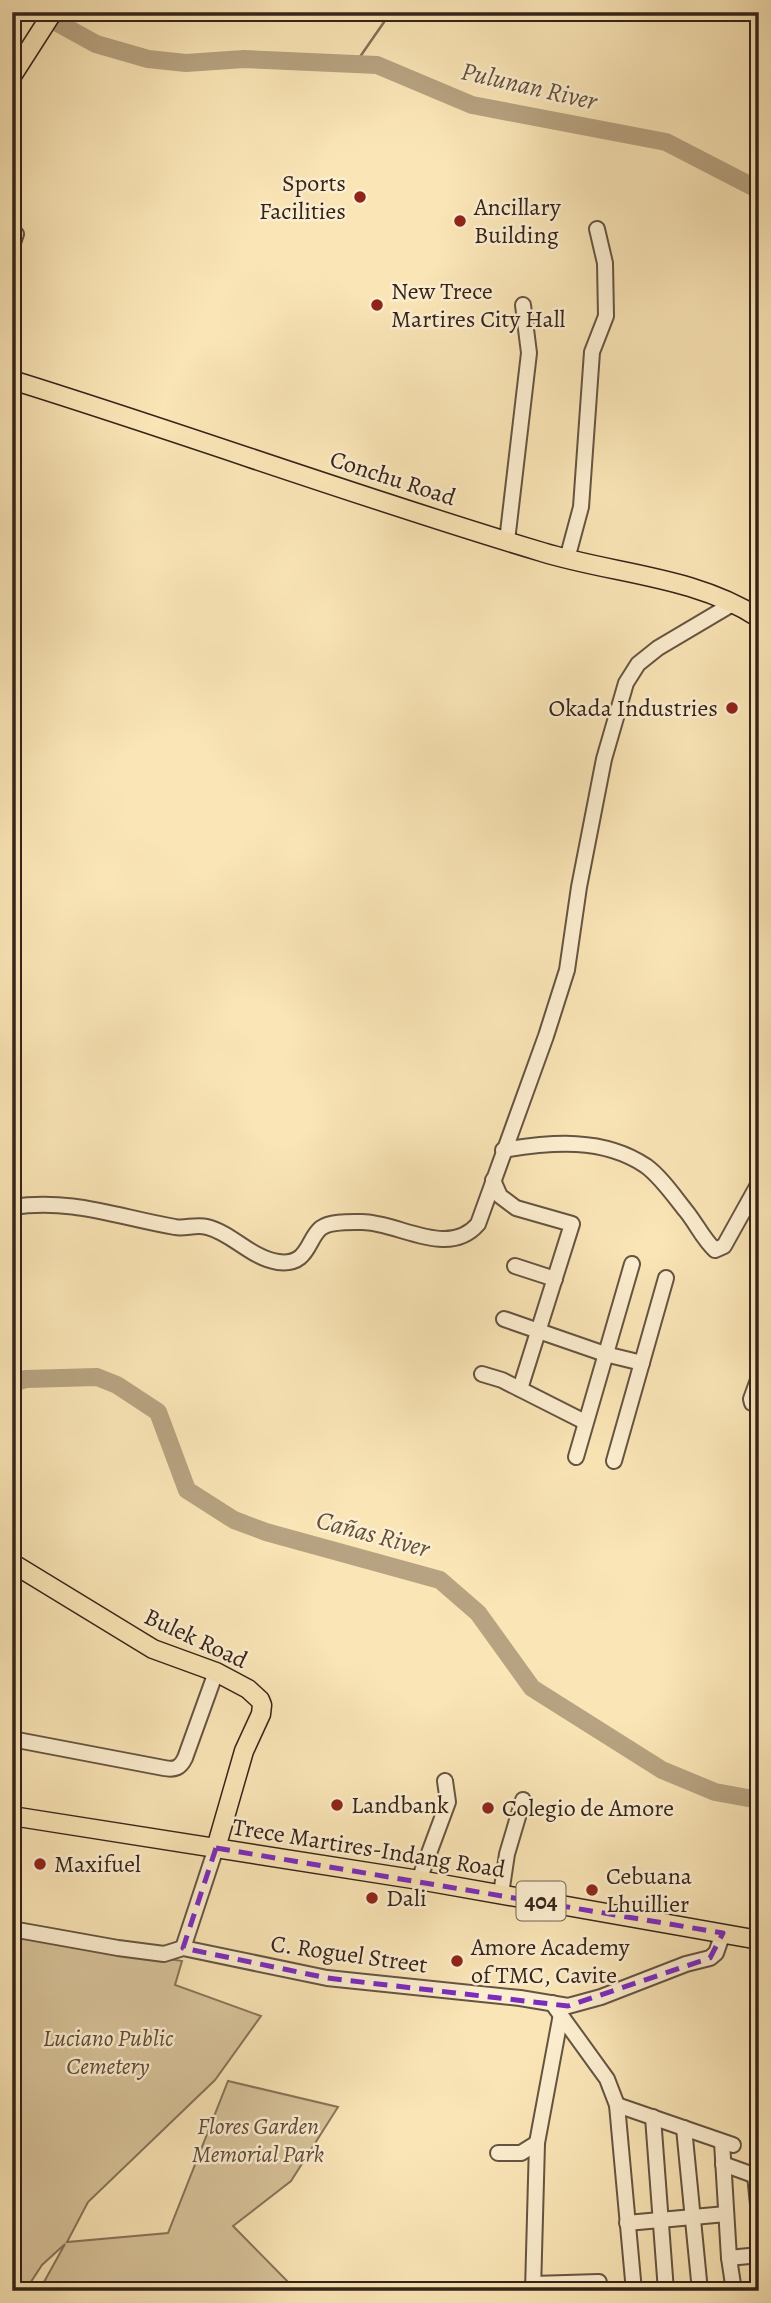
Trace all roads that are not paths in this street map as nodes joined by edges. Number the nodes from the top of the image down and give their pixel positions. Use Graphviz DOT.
graph roads {
  1 [pos="53,12"];
  2 [pos="12,76"];
  3 [pos="597,229"];
  4 [pos="523,305"];
  5 [pos="12,380"];
  6 [pos="507,541"];
  7 [pos="567,559"];
  8 [pos="734,603"];
  9 [pos="759,618"];
  10 [pos="503,1150"];
  11 [pos="493,1180"];
  12 [pos="759,1183"];
  13 [pos="12,1207"];
  14 [pos="632,1264"];
  15 [pos="514,1266"];
  16 [pos="666,1278"];
  17 [pos="555,1279"];
  18 [pos="504,1319"];
  19 [pos="539,1330"];
  20 [pos="606,1354"];
  21 [pos="642,1363"];
  22 [pos="482,1374"];
  23 [pos="759,1377"];
  24 [pos="520,1389"];
  25 [pos="756,1405"];
  26 [pos="585,1422"];
  27 [pos="576,1457"];
  28 [pos="614,1461"];
  29 [pos="12,1563"];
  30 [pos="216,1672"];
  31 [pos="12,1739"];
  32 [pos="445,1781"];
  33 [pos="523,1800"];
  34 [pos="12,1816"];
  35 [pos="216,1848"];
  36 [pos="419,1880"];
  37 [pos="501,1894"];
  38 [pos="12,1929"];
  39 [pos="723,1933"];
  40 [pos="759,1940"];
  41 [pos="183,1948"];
  42 [pos="556,2008"];
  43 [pos="617,2105"];
  44 [pos="653,2117"];
  45 [pos="684,2128"];
  46 [pos="537,2143"];
  47 [pos="498,2153"];
  48 [pos="723,2164"];
  49 [pos="757,2176"];
  50 [pos="726,2214"];
  51 [pos="759,2214"];
  52 [pos="694,2216"];
  53 [pos="661,2219"];
  54 [pos="627,2223"];
  55 [pos="759,2255"];
  56 [pos="729,2258"];
  57 [pos="599,2282"];
  58 [pos="533,2287"];
  59 [pos="634,2291"];
  60 [pos="666,2291"];
  61 [pos="700,2291"];
  62 [pos="734,2291"];
  1 -- 2 [label="main road"];
  3 -- 7 [label="street"];
  4 -- 6 [label="street"];
  5 -- 6 [label="main road, Conchu Road"];
  6 -- 7 [label="main road, Conchu Road"];
  7 -- 8 [label="main road, Conchu Road"];
  8 -- 9 [label="main road, Conchu Road"];
  8 -- 10 [label="street"];
  10 -- 11 [label="street"];
  10 -- 12 [label="street"];
  11 -- 13 [label="street"];
  11 -- 17 [label="street"];
  14 -- 20 [label="street"];
  15 -- 17 [label="street"];
  16 -- 21 [label="street"];
  17 -- 19 [label="street"];
  18 -- 19 [label="street"];
  19 -- 20 [label="street"];
  19 -- 24 [label="street"];
  20 -- 21 [label="street"];
  20 -- 26 [label="street"];
  21 -- 28 [label="street"];
  22 -- 24 [label="street"];
  23 -- 25 [label="street"];
  24 -- 26 [label="street"];
  26 -- 27 [label="street"];
  29 -- 30 [label="main road, Bulek Road"];
  30 -- 31 [label="street"];
  30 -- 35 [label="main road, Bulek Road"];
  32 -- 36 [label="street"];
  33 -- 37 [label="street"];
  34 -- 35 [label="main road, Trece Martires-Indang Road / 404"];
  35 -- 36 [label="main road, Trece Martires-Indang Road / 404"];
  35 -- 41 [label="street"];
  36 -- 37 [label="main road, Trece Martires-Indang Road / 404"];
  37 -- 39 [label="main road, Trece Martires-Indang Road / 404"];
  38 -- 41 [label="street, C. Roguel Street"];
  39 -- 40 [label="main road, Trece Martires-Indang Road / 404"];
  39 -- 42 [label="street, C. Roguel Street"];
  41 -- 42 [label="street, C. Roguel Street"];
  42 -- 43 [label="street"];
  42 -- 46 [label="street"];
  43 -- 44 [label="street"];
  43 -- 54 [label="street"];
  44 -- 45 [label="street"];
  44 -- 53 [label="street"];
  45 -- 48 [label="street"];
  45 -- 52 [label="street"];
  46 -- 47 [label="street"];
  46 -- 58 [label="street"];
  48 -- 49 [label="street"];
  48 -- 50 [label="street"];
  49 -- 51 [label="street"];
  50 -- 52 [label="street"];
  50 -- 56 [label="street"];
  52 -- 53 [label="street"];
  52 -- 61 [label="street"];
  53 -- 54 [label="street"];
  53 -- 60 [label="street"];
  54 -- 59 [label="street"];
  55 -- 56 [label="street"];
  56 -- 62 [label="street"];
  57 -- 58 [label="street"];
}
